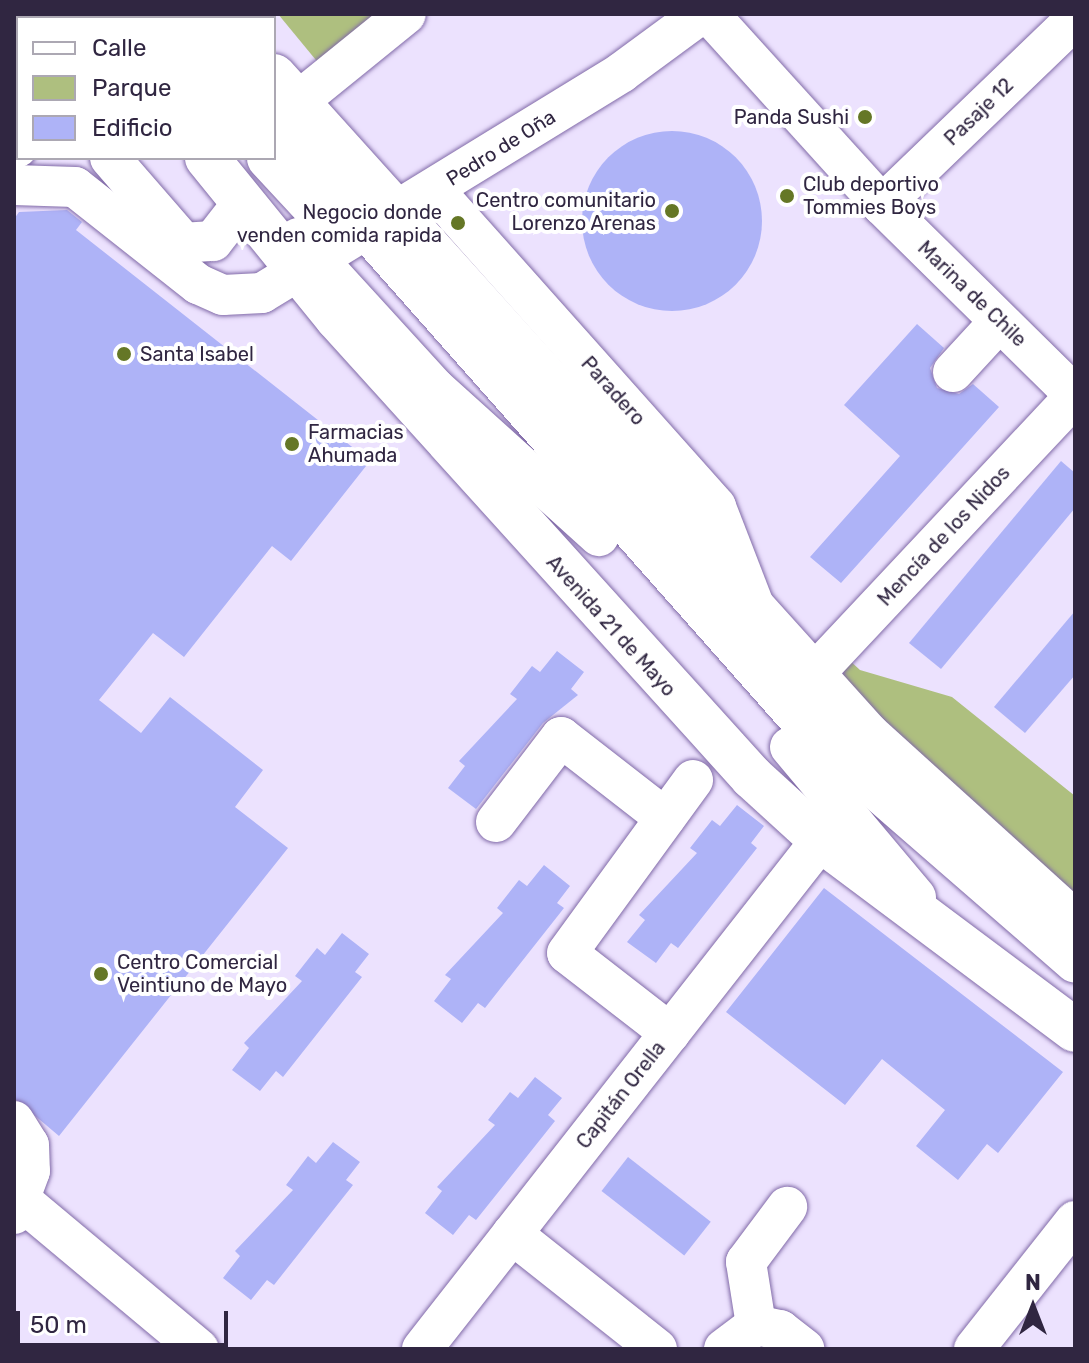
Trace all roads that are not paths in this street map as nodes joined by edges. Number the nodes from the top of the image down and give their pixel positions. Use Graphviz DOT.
graph roads {
  1 [pos="406,14"];
  2 [pos="701,14"];
  3 [pos="709,14"];
  4 [pos="1075,19"];
  5 [pos="281,102"];
  6 [pos="112,160"];
  7 [pos="208,160"];
  8 [pos="233,160"];
  9 [pos="271,160"];
  10 [pos="14,185"];
  11 [pos="434,190"];
  12 [pos="241,205"];
  13 [pos="882,205"];
  14 [pos="380,224"];
  15 [pos="182,243"];
  16 [pos="304,264"];
  17 [pos="999,322"];
  18 [pos="953,372"];
  19 [pos="1075,395"];
  20 [pos="757,613"];
  21 [pos="813,675"];
  22 [pos="693,780"];
  23 [pos="927,795"];
  24 [pos="665,818"];
  25 [pos="496,822"];
  26 [pos="821,840"];
  27 [pos="1075,923"];
  28 [pos="1030,926"];
  29 [pos="958,945"];
  30 [pos="1075,963"];
  31 [pos="1075,1030"];
  32 [pos="670,1033"];
  33 [pos="14,1121"];
  34 [pos="787,1207"];
  35 [pos="19,1208"];
  36 [pos="1075,1221"];
  37 [pos="512,1234"];
  38 [pos="756,1325"];
  39 [pos="199,1349"];
  40 [pos="422,1349"];
  41 [pos="657,1349"];
  42 [pos="724,1349"];
  43 [pos="804,1349"];
  44 [pos="974,1349"];
  1 -- 5 [label="street"];
  2 -- 11 [label="street, Pedro de Oña"];
  3 -- 13 [label="street, Marina de Chile"];
  4 -- 13 [label="street, Pasaje 12"];
  5 -- 14 [label="main road"];
  6 -- 15 [label="street"];
  7 -- 12 [label="main road, Avenida 21 de Mayo"];
  8 -- 16 [label="street"];
  9 -- 14 [label="main road"];
  10 -- 16 [label="street, Pedro de Oña"];
  11 -- 14 [label="street, Pedro de Oña"];
  11 -- 20 [label="street, Paradero"];
  12 -- 15 [label="street"];
  12 -- 16 [label="main road, Avenida 21 de Mayo"];
  13 -- 17 [label="street, Marina de Chile"];
  14 -- 16 [label="street, Pedro de Oña"];
  14 -- 20 [label="main road"];
  14 -- 28 [label="street"];
  15 -- 16 [label="street"];
  16 -- 26 [label="main road, Avenida 21 de Mayo"];
  16 -- 29 [label="street"];
  17 -- 18 [label="street"];
  17 -- 19 [label="street, Marina de Chile"];
  19 -- 21 [label="street, Mencía de los Nidos"];
  20 -- 21 [label="main road"];
  21 -- 23 [label="main road"];
  22 -- 24 [label="street"];
  23 -- 27 [label="main road"];
  23 -- 28 [label="street"];
  24 -- 25 [label="street"];
  24 -- 32 [label="street"];
  26 -- 29 [label="main road, Avenida 21 de Mayo"];
  26 -- 32 [label="street, Capitán Orella"];
  28 -- 30 [label="street"];
  29 -- 31 [label="main road, Avenida 21 de Mayo"];
  32 -- 37 [label="street, Capitán Orella"];
  33 -- 35 [label="street"];
  34 -- 38 [label="street"];
  35 -- 39 [label="street"];
  36 -- 44 [label="street"];
  37 -- 40 [label="street, Capitán Orella"];
  37 -- 41 [label="street"];
  38 -- 42 [label="street"];
  38 -- 43 [label="street"];
}
